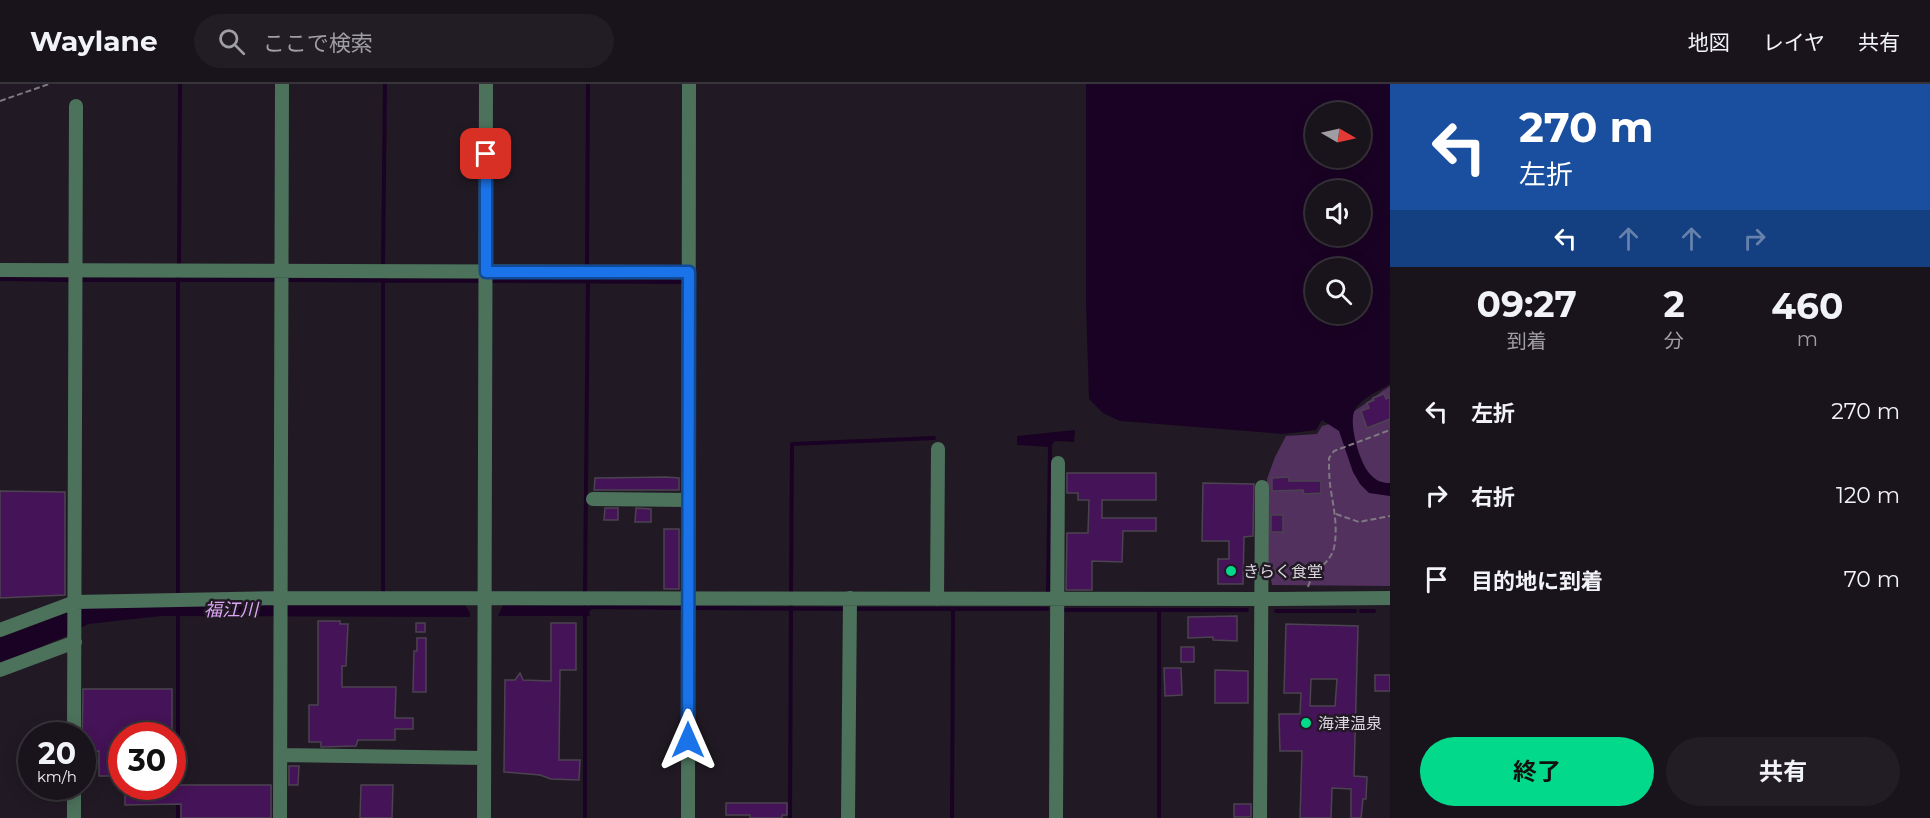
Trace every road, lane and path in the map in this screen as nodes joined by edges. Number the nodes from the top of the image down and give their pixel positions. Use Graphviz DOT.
graph roads {
  1 [pos="49,84"];
  2 [pos="282,84"];
  3 [pos="486,84"];
  4 [pos="689,84"];
  5 [pos="0,102"];
  6 [pos="76,106"];
  7 [pos="0,270"];
  8 [pos="76,270"];
  9 [pos="281,272"];
  10 [pos="486,272"];
  11 [pos="689,272"];
  12 [pos="1390,430"];
  13 [pos="938,448"];
  14 [pos="1058,463"];
  15 [pos="1262,487"];
  16 [pos="593,499"];
  17 [pos="689,500"];
  18 [pos="1336,514"];
  19 [pos="1390,516"];
  20 [pos="484,598"];
  21 [pos="850,598"];
  22 [pos="1306,598"];
  23 [pos="1390,598"];
  24 [pos="688,599"];
  25 [pos="937,599"];
  26 [pos="1057,599"];
  27 [pos="1261,599"];
  28 [pos="75,605"];
  29 [pos="280,606"];
  30 [pos="0,630"];
  31 [pos="75,639"];
  32 [pos="0,670"];
  33 [pos="74,722"];
  34 [pos="280,755"];
  35 [pos="484,758"];
  36 [pos="74,800"];
  37 [pos="74,818"];
  38 [pos="280,818"];
  39 [pos="484,818"];
  40 [pos="688,818"];
  41 [pos="848,818"];
  42 [pos="1056,818"];
  43 [pos="1260,818"];
  1 -- 5 [label="path"];
  2 -- 9 [label="street"];
  3 -- 10 [label="street"];
  4 -- 11 [label="street"];
  6 -- 8 [label="street"];
  7 -- 8 [label="street"];
  8 -- 9 [label="street"];
  8 -- 28 [label="street"];
  9 -- 10 [label="street"];
  9 -- 29 [label="street"];
  10 -- 11 [label="street"];
  10 -- 20 [label="street"];
  11 -- 17 [label="street"];
  12 -- 18 [label="path"];
  13 -- 25 [label="street"];
  14 -- 26 [label="street"];
  15 -- 27 [label="street"];
  16 -- 17 [label="street"];
  17 -- 24 [label="street"];
  18 -- 19 [label="path"];
  18 -- 22 [label="path"];
  20 -- 24 [label="street"];
  20 -- 29 [label="street"];
  20 -- 35 [label="street"];
  21 -- 24 [label="street"];
  21 -- 25 [label="street"];
  21 -- 41 [label="street"];
  22 -- 23 [label="street"];
  22 -- 27 [label="street"];
  24 -- 40 [label="street"];
  25 -- 26 [label="street"];
  26 -- 27 [label="street"];
  26 -- 42 [label="street"];
  27 -- 43 [label="street"];
  28 -- 29 [label="street"];
  28 -- 30 [label="street"];
  28 -- 31 [label="street"];
  29 -- 34 [label="street"];
  31 -- 32 [label="street"];
  31 -- 33 [label="street"];
  34 -- 35 [label="street"];
  34 -- 38 [label="street"];
  35 -- 39 [label="street"];
  36 -- 37 [label="street"];
}
